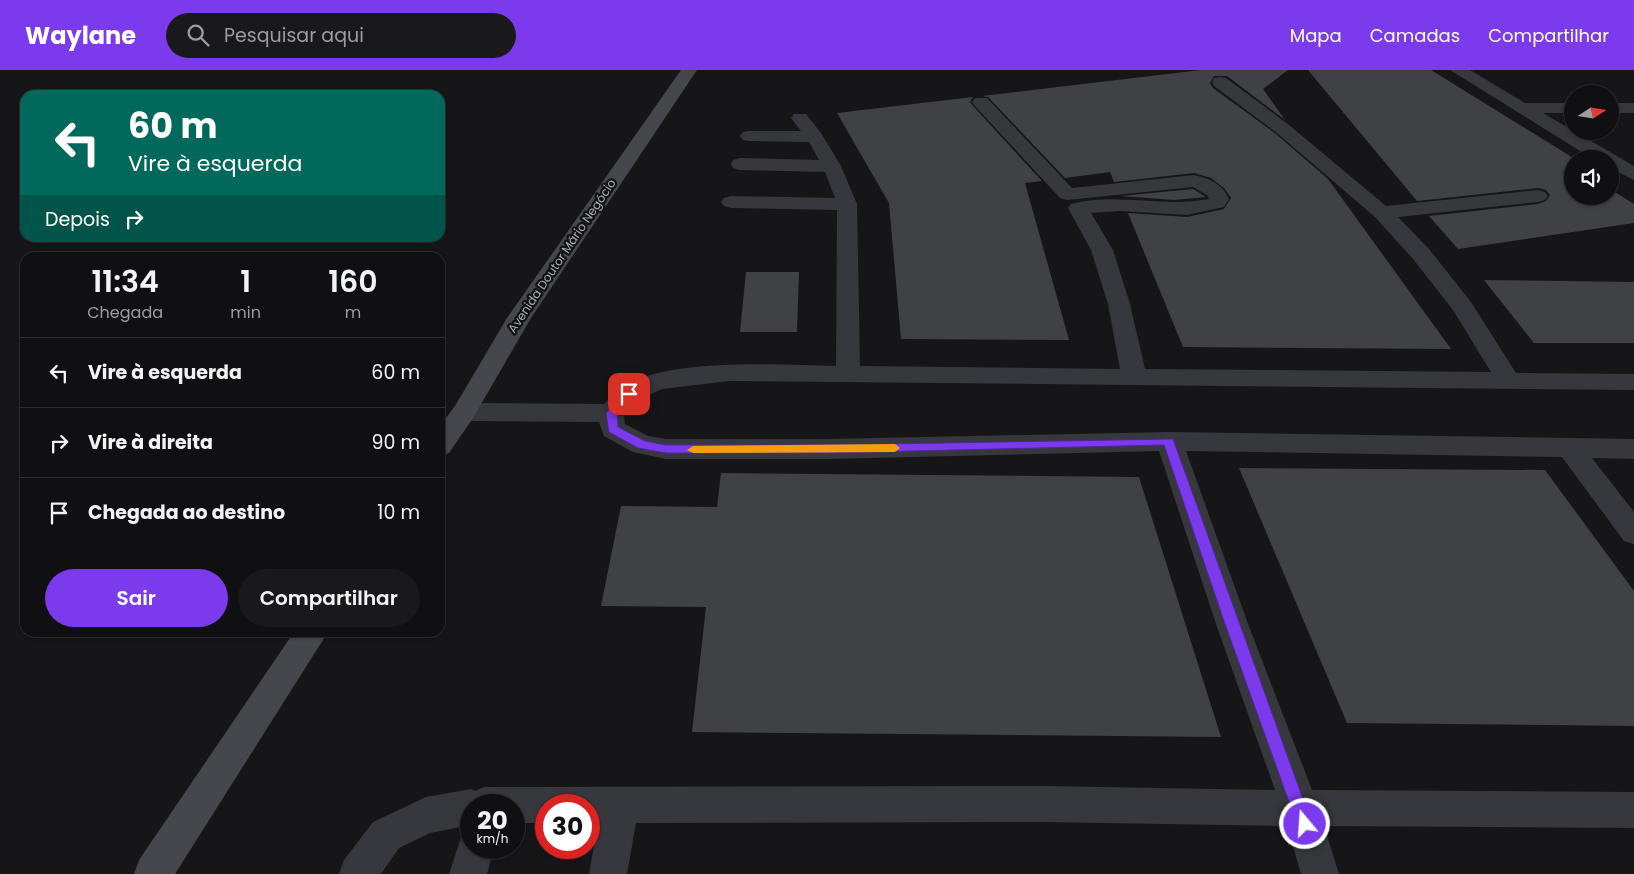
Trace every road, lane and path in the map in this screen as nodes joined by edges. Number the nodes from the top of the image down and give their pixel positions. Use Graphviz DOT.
graph roads {
  1 [pos="690,70"];
  2 [pos="1458,70"];
  3 [pos="1220,82"];
  4 [pos="981,102"];
  5 [pos="1520,108"];
  6 [pos="1564,108"];
  7 [pos="1619,108"];
  8 [pos="1634,108"];
  9 [pos="800,118"];
  10 [pos="749,136"];
  11 [pos="815,137"];
  12 [pos="1592,150"];
  13 [pos="740,164"];
  14 [pos="832,166"];
  15 [pos="1619,166"];
  16 [pos="1634,174"];
  17 [pos="1538,196"];
  18 [pos="1072,201"];
  19 [pos="731,202"];
  20 [pos="847,204"];
  21 [pos="1382,213"];
  22 [pos="848,374"];
  23 [pos="1134,376"];
  24 [pos="1508,380"];
  25 [pos="1634,382"];
  26 [pos="464,412"];
  27 [pos="611,413"];
  28 [pos="445,439"];
  29 [pos="1169,441"];
  30 [pos="1570,448"];
  31 [pos="1634,449"];
  32 [pos="1634,533"];
  33 [pos="309,637"];
  34 [pos="600,805"];
  35 [pos="1300,808"];
  36 [pos="460,809"];
  37 [pos="1634,810"];
  38 [pos="600,813"];
  39 [pos="472,859"];
  40 [pos="153,874"];
  41 [pos="358,874"];
  42 [pos="468,874"];
  43 [pos="608,874"];
  44 [pos="1320,874"];
  1 -- 26 [label="main road, Avenida Doutor Mário Negócio"];
  2 -- 5 [label="street"];
  3 -- 21 [label="street"];
  4 -- 18 [label="street"];
  5 -- 6 [label="street"];
  5 -- 12 [label="street"];
  7 -- 8 [label="street"];
  9 -- 11 [label="street"];
  10 -- 11 [label="street"];
  11 -- 14 [label="street"];
  13 -- 14 [label="street"];
  14 -- 20 [label="street"];
  15 -- 16 [label="street"];
  17 -- 21 [label="street"];
  18 -- 18 [label="street"];
  18 -- 23 [label="street"];
  19 -- 20 [label="street"];
  20 -- 22 [label="street"];
  21 -- 24 [label="street"];
  22 -- 23 [label="street"];
  22 -- 27 [label="street"];
  23 -- 24 [label="street"];
  24 -- 25 [label="street"];
  26 -- 27 [label="street"];
  26 -- 28 [label="main road, Avenida Doutor Mário Negócio"];
  27 -- 29 [label="street"];
  29 -- 30 [label="street"];
  29 -- 35 [label="street"];
  30 -- 31 [label="street"];
  30 -- 32 [label="street"];
  33 -- 40 [label="main road"];
  34 -- 35 [label="street"];
  35 -- 37 [label="street"];
  35 -- 44 [label="street"];
  36 -- 41 [label="street"];
  38 -- 43 [label="street"];
  39 -- 42 [label="street"];
}
